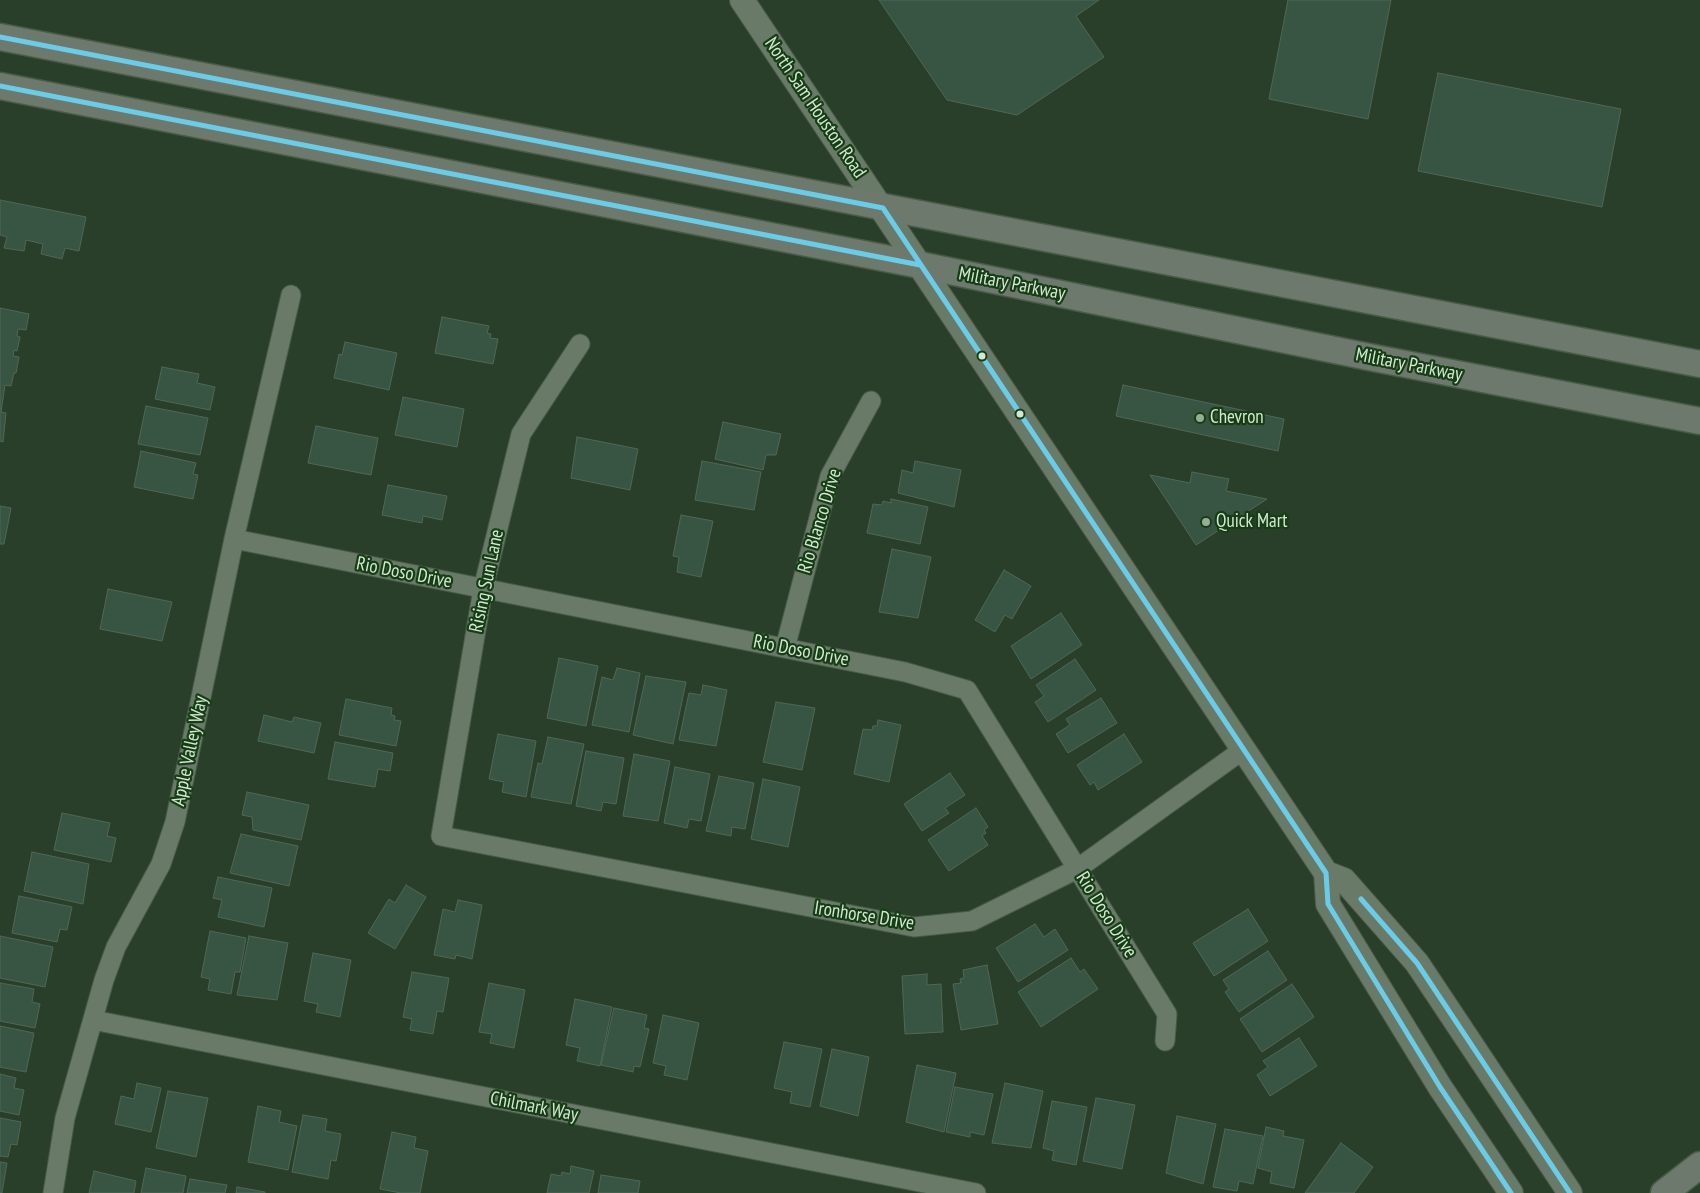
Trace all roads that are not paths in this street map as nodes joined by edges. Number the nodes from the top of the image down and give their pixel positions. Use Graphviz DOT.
graph roads {
  1 [pos="742,0"];
  2 [pos="0,37"];
  3 [pos="0,86"];
  4 [pos="883,208"];
  5 [pos="920,265"];
  6 [pos="291,295"];
  7 [pos="580,344"];
  8 [pos="1700,364"];
  9 [pos="871,401"];
  10 [pos="1700,421"];
  11 [pos="234,539"];
  12 [pos="483,588"];
  13 [pos="785,648"];
  14 [pos="1244,749"];
  15 [pos="441,836"];
  16 [pos="1077,869"];
  17 [pos="1326,873"];
  18 [pos="93,1020"];
  19 [pos="1165,1041"];
  20 [pos="1700,1165"];
  21 [pos="53,1193"];
  22 [pos="976,1193"];
  23 [pos="1511,1193"];
  24 [pos="1570,1193"];
  25 [pos="1664,1193"];
  1 -- 4 [label="street, North Sam Houston Road"];
  2 -- 4 [label="main road"];
  3 -- 5 [label="main road, Military Parkway"];
  4 -- 5 [label="street, North Sam Houston Road"];
  4 -- 8 [label="main road"];
  5 -- 10 [label="main road, Military Parkway"];
  5 -- 14 [label="street, North Sam Houston Road"];
  6 -- 11 [label="street, Apple Valley Way"];
  7 -- 12 [label="street, Rising Sun Lane"];
  9 -- 13 [label="street, Rio Blanco Drive"];
  11 -- 12 [label="street, Rio Doso Drive"];
  11 -- 18 [label="street, Apple Valley Way"];
  12 -- 13 [label="street, Rio Doso Drive"];
  12 -- 15 [label="street, Rising Sun Lane"];
  13 -- 16 [label="street, Rio Doso Drive"];
  14 -- 16 [label="street, Ironhorse Drive"];
  14 -- 17 [label="street, North Sam Houston Road"];
  15 -- 16 [label="street, Ironhorse Drive"];
  16 -- 19 [label="street, Rio Doso Drive"];
  17 -- 23 [label="street"];
  17 -- 24 [label="street"];
  18 -- 21 [label="street, Apple Valley Way"];
  18 -- 22 [label="street, Chilmark Way"];
  20 -- 25 [label="main road"];
}
